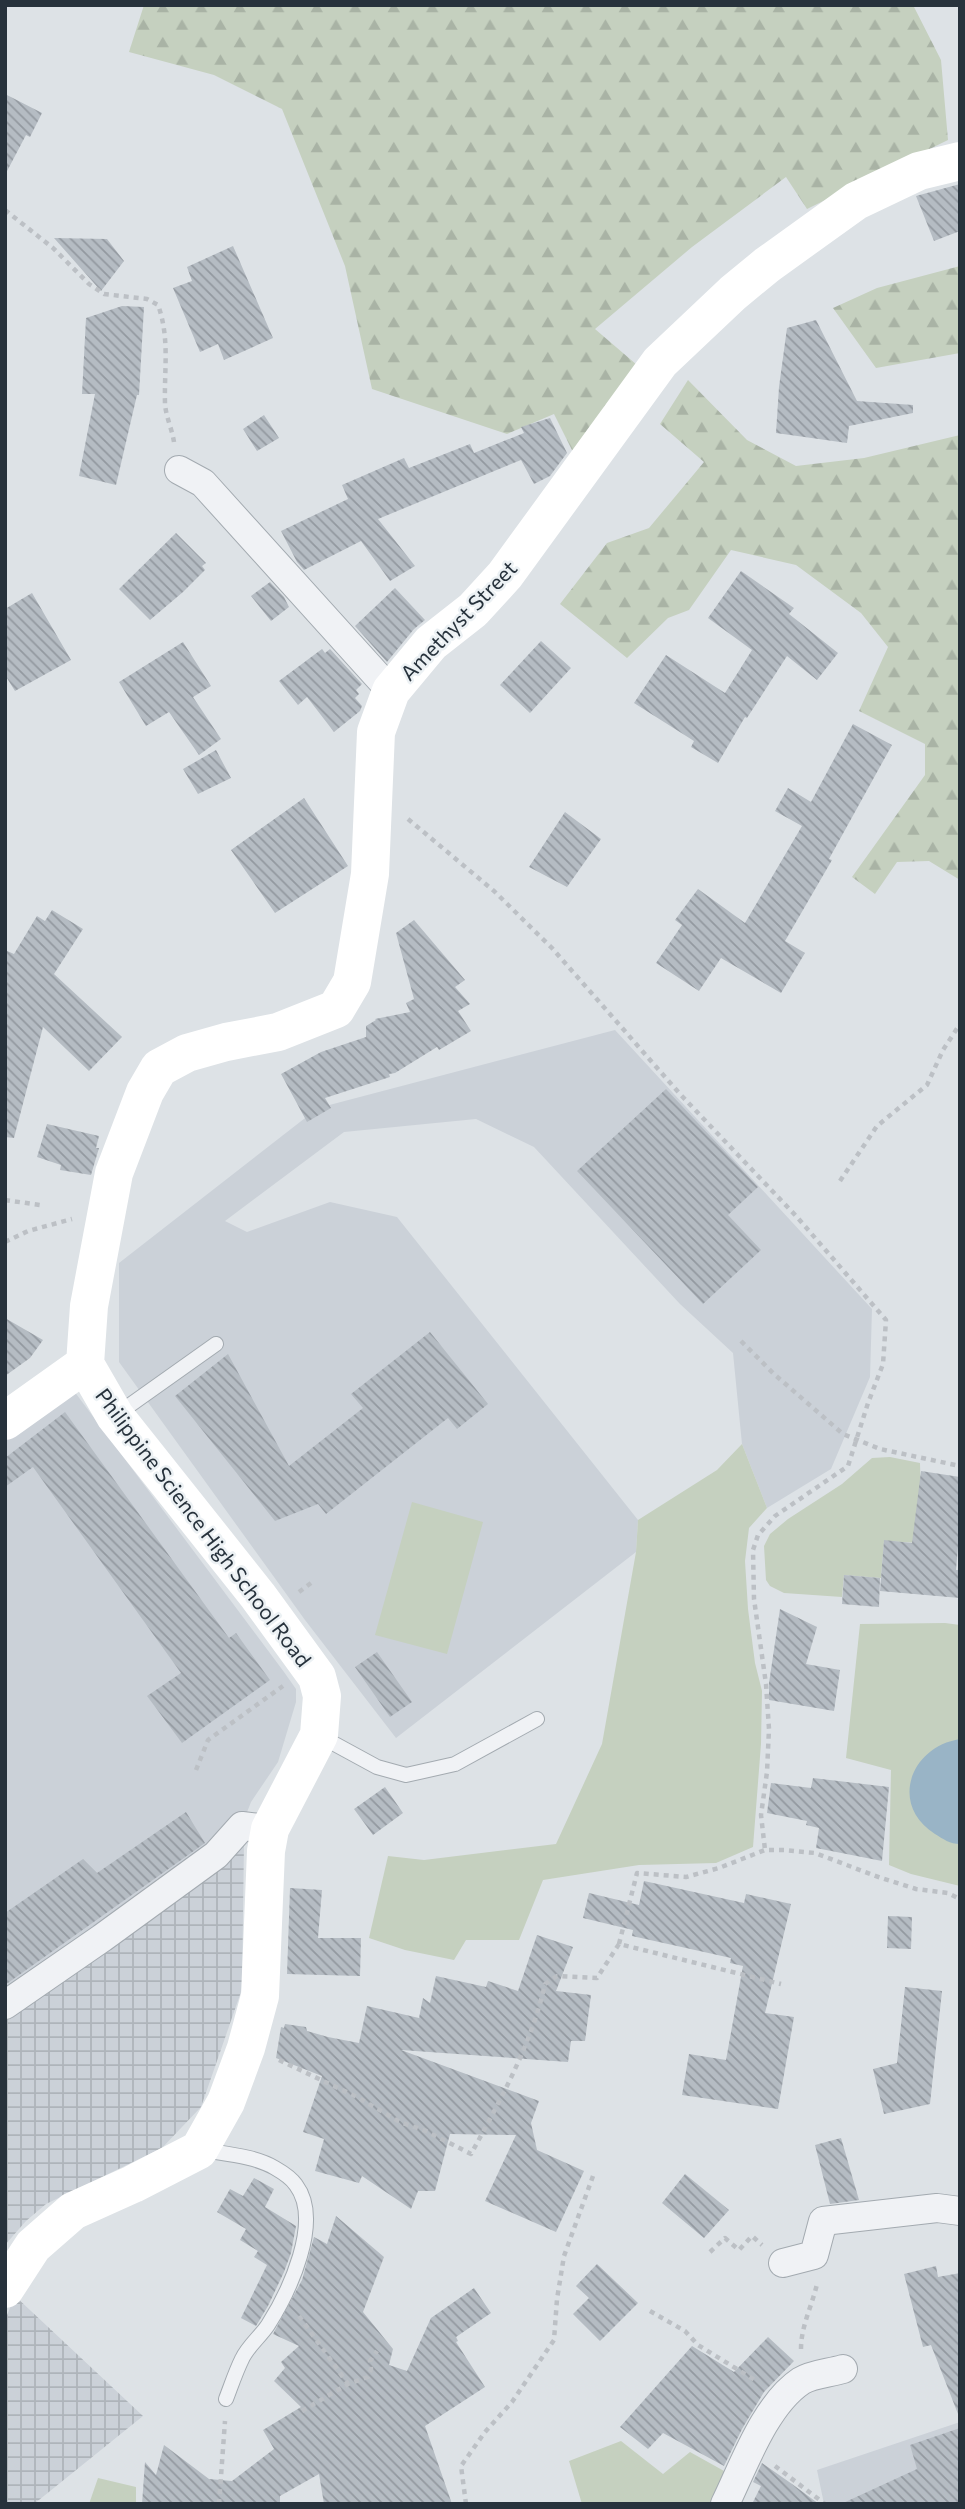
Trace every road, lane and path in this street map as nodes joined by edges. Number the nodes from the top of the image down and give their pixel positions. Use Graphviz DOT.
graph roads {
  1 [pos="960,161"];
  2 [pos="5,210"];
  3 [pos="179,470"];
  4 [pos="391,691"];
  5 [pos="373,783"];
  6 [pos="960,1024"];
  7 [pos="840,1181"];
  8 [pos="5,1200"];
  9 [pos="40,1205"];
  10 [pos="79,1220"];
  11 [pos="5,1242"];
  12 [pos="89,1306"];
  13 [pos="741,1341"];
  14 [pos="216,1344"];
  15 [pos="85,1364"];
  16 [pos="115,1416"];
  17 [pos="5,1421"];
  18 [pos="858,1439"];
  19 [pos="960,1466"];
  20 [pos="315,1580"];
  21 [pos="294,1596"];
  22 [pos="290,1681"];
  23 [pos="537,1719"];
  24 [pos="319,1735"];
  25 [pos="196,1770"];
  26 [pos="270,1829"];
  27 [pos="765,1850"];
  28 [pos="960,1899"];
  29 [pos="619,1944"];
  30 [pos="781,1984"];
  31 [pos="5,2005"];
  32 [pos="246,2048"];
  33 [pos="200,2150"];
  34 [pos="593,2176"];
  35 [pos="960,2211"];
  36 [pos="782,2263"];
  37 [pos="818,2272"];
  38 [pos="5,2289"];
  39 [pos="285,2297"];
  40 [pos="650,2311"];
  41 [pos="377,2351"];
  42 [pos="843,2369"];
  43 [pos="803,2379"];
  44 [pos="348,2384"];
  45 [pos="782,2397"];
  46 [pos="226,2399"];
  47 [pos="302,2411"];
  48 [pos="752,2448"];
  49 [pos="219,2504"];
  50 [pos="466,2504"];
  51 [pos="726,2504"];
  52 [pos="825,2504"];
  1 -- 4 [label="street, Amethyst Street"];
  2 -- 3 [label="path"];
  3 -- 4 [label="street"];
  4 -- 5 [label="street, Amethyst Street"];
  5 -- 12 [label="street, Amethyst Street"];
  5 -- 18 [label="path"];
  6 -- 7 [label="path"];
  8 -- 9 [label="path"];
  10 -- 11 [label="path"];
  12 -- 15 [label="street, Philippine Science High School Road"];
  13 -- 18 [label="path"];
  14 -- 16 [label="lane"];
  15 -- 16 [label="street, Philippine Science High School Road"];
  15 -- 17 [label="street"];
  16 -- 24 [label="street, Philippine Science High School Road"];
  18 -- 19 [label="path"];
  18 -- 27 [label="path"];
  20 -- 21 [label="path"];
  22 -- 25 [label="path"];
  23 -- 24 [label="lane"];
  24 -- 26 [label="street, Philippine Science High School Road"];
  26 -- 31 [label="street"];
  26 -- 32 [label="street, Philippine Science High School Road"];
  27 -- 28 [label="path"];
  27 -- 29 [label="path"];
  29 -- 30 [label="path"];
  29 -- 32 [label="path"];
  32 -- 33 [label="street, Philippine Science High School Road"];
  33 -- 38 [label="street"];
  33 -- 39 [label="lane"];
  34 -- 50 [label="path"];
  35 -- 36 [label="street"];
  37 -- 43 [label="path"];
  39 -- 44 [label="path"];
  39 -- 46 [label="lane"];
  40 -- 45 [label="path"];
  41 -- 44 [label="path"];
  42 -- 43 [label="street"];
  43 -- 45 [label="street"];
  44 -- 47 [label="path"];
  45 -- 48 [label="street"];
  46 -- 49 [label="path"];
  48 -- 51 [label="street"];
  48 -- 52 [label="path"];
}
